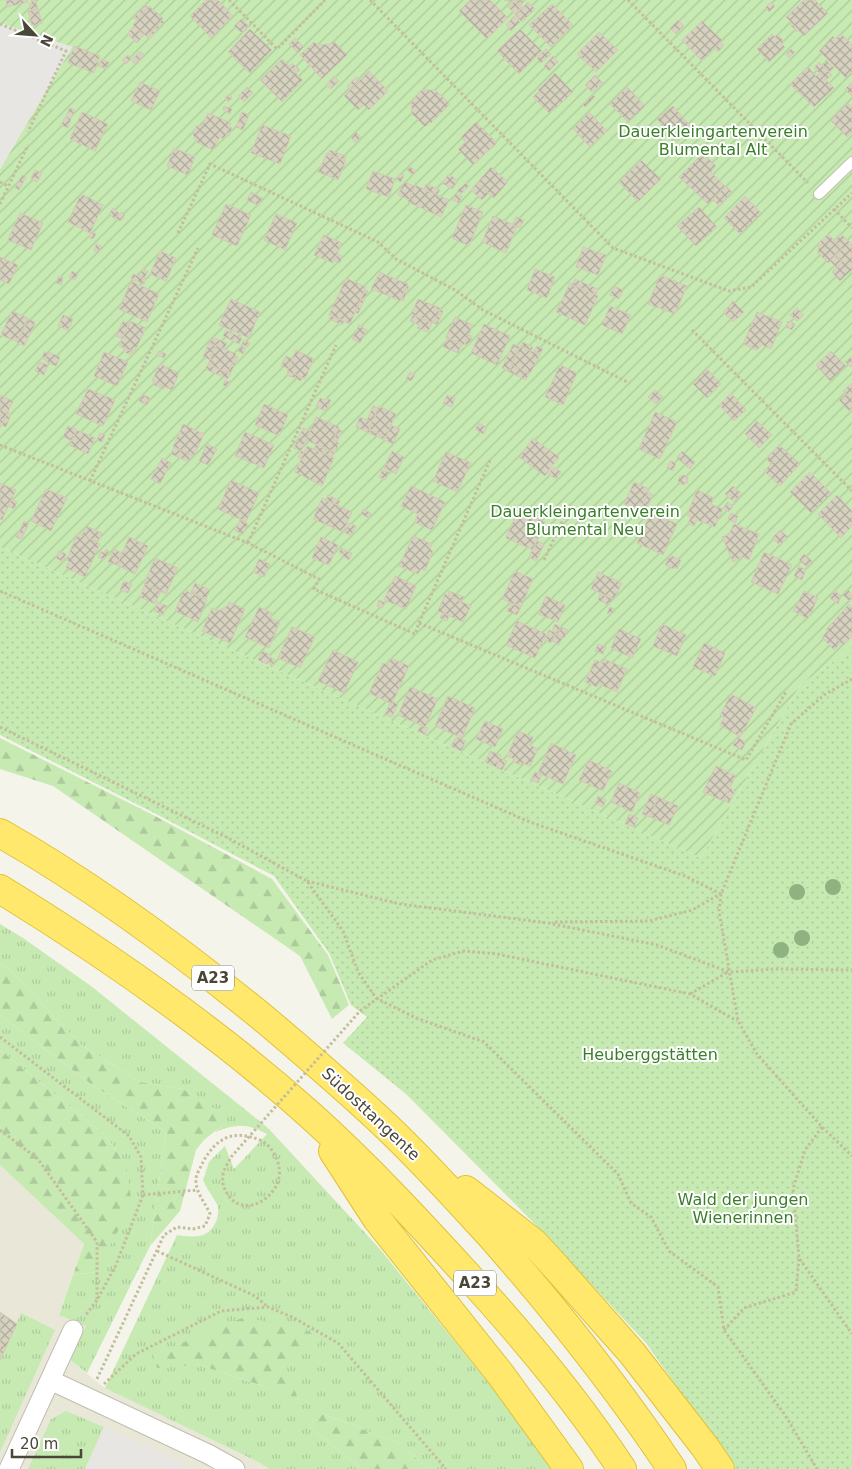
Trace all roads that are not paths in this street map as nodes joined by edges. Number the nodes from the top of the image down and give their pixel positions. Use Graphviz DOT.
graph roads {
  1 [pos="852,162"];
  2 [pos="819,194"];
  3 [pos="0,834"];
  4 [pos="0,889"];
  5 [pos="309,1114"];
  6 [pos="388,1128"];
  7 [pos="73,1330"];
  8 [pos="50,1380"];
  9 [pos="9,1469"];
  10 [pos="235,1469"];
  11 [pos="569,1469"];
  12 [pos="622,1469"];
  13 [pos="672,1469"];
  14 [pos="720,1469"];
  1 -- 2 [label="lane"];
  3 -- 6 [label="highway, Südosttangente / A23"];
  4 -- 5 [label="highway, A23"];
  5 -- 11 [label="highway"];
  5 -- 12 [label="highway, A23"];
  6 -- 13 [label="highway, Südosttangente / A23"];
  6 -- 14 [label="highway"];
  7 -- 8 [label="street"];
  8 -- 9 [label="street"];
  8 -- 10 [label="street"];
}
